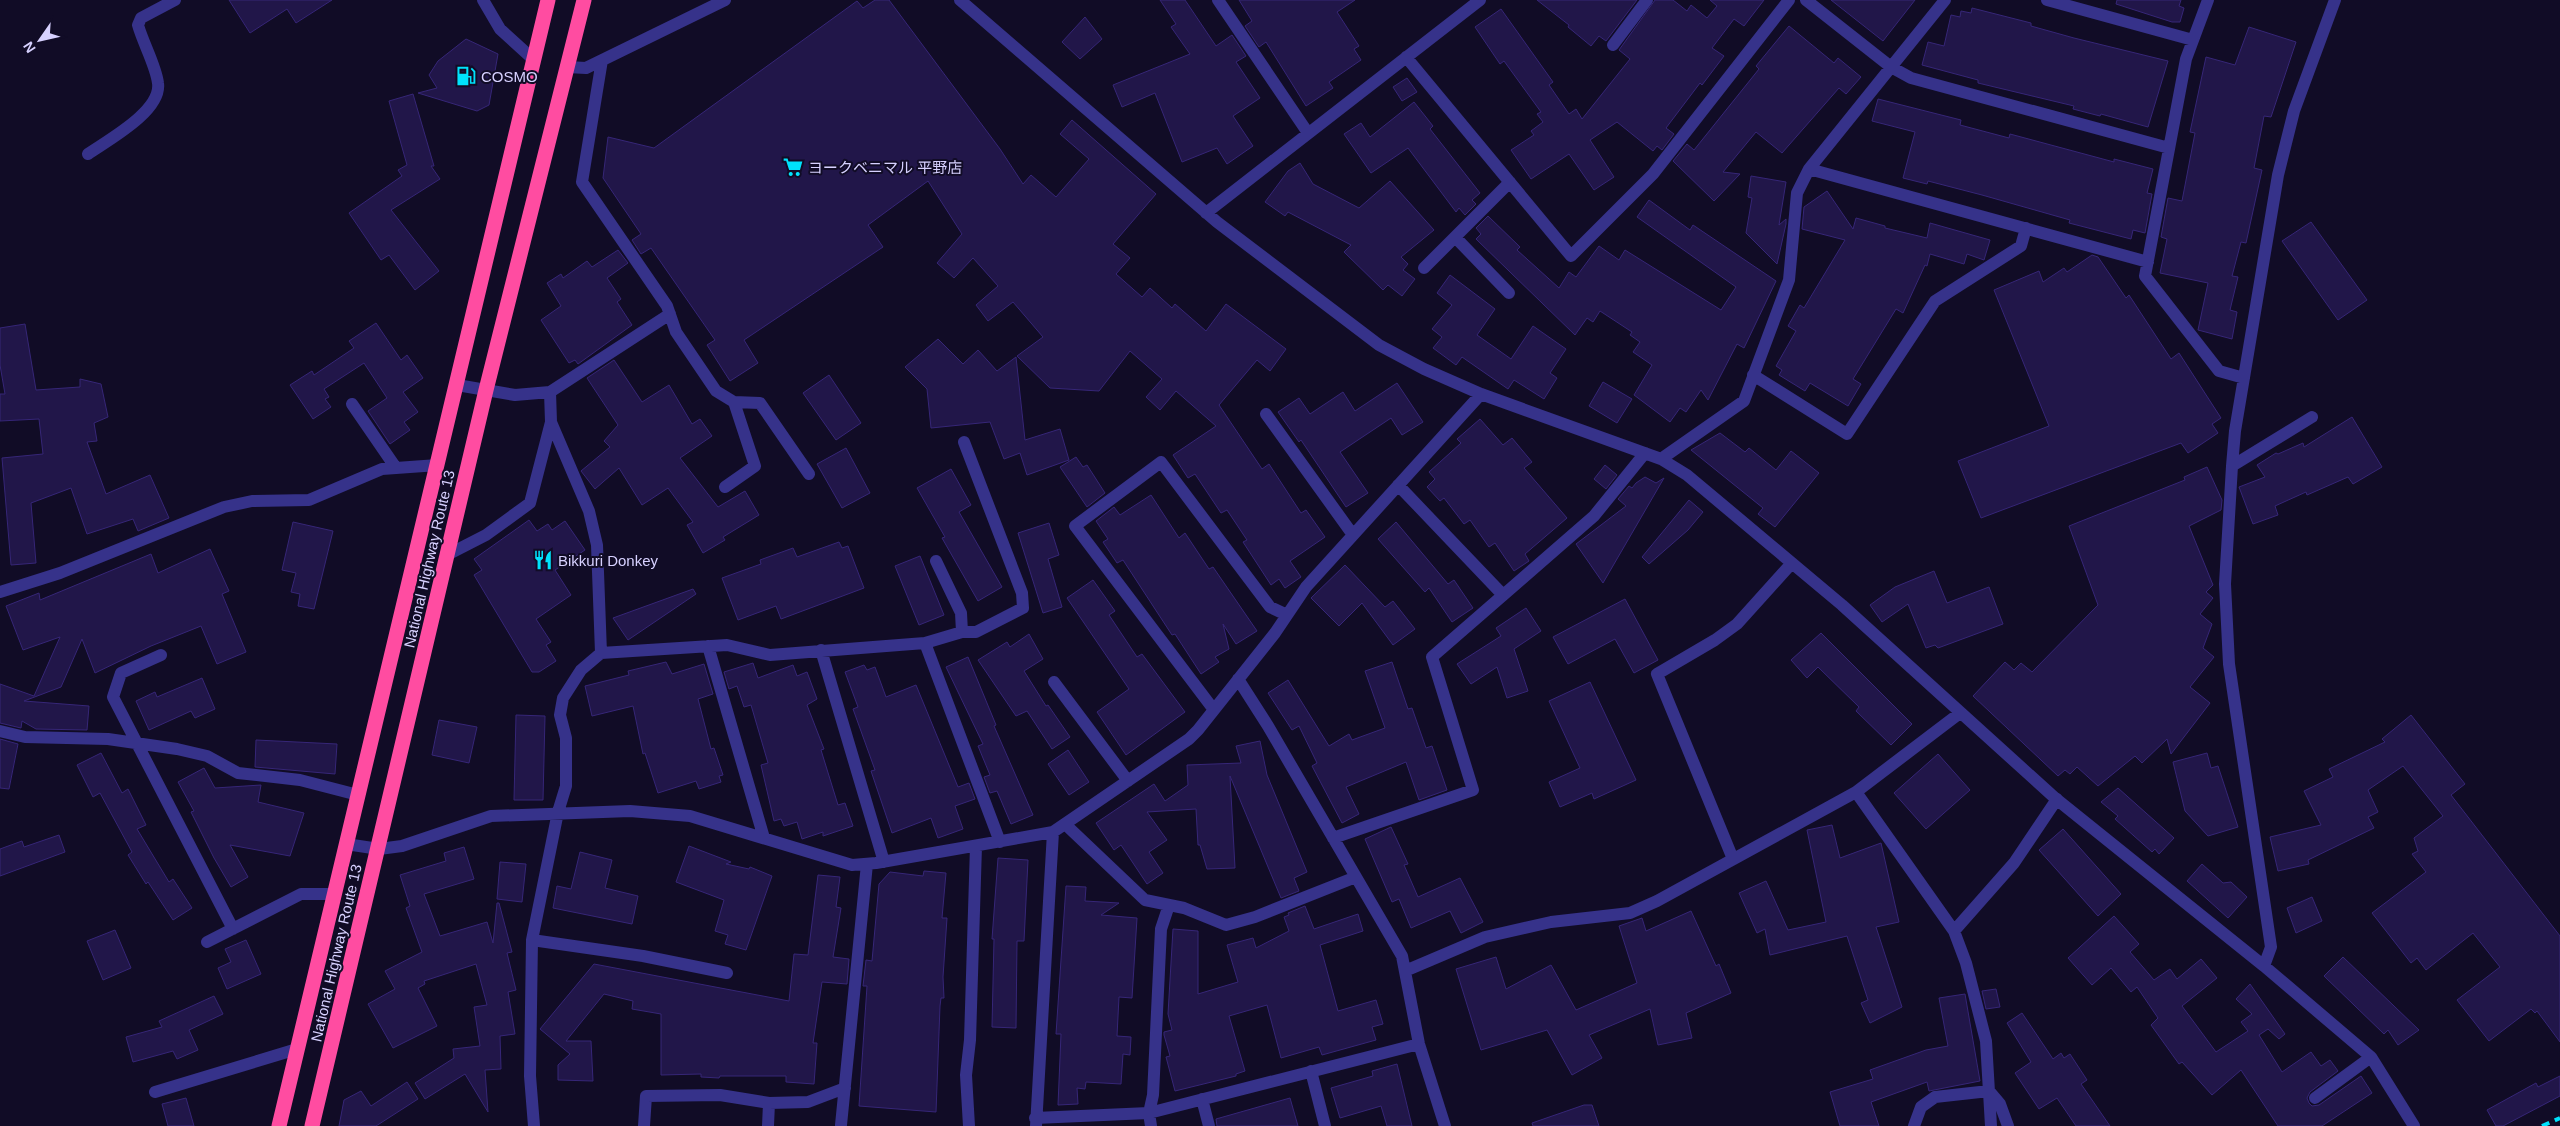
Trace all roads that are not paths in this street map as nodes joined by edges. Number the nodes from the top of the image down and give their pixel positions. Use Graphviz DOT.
graph roads {
  1 [pos="175,0"];
  2 [pos="483,0"];
  3 [pos="548,0"];
  4 [pos="584,0"];
  5 [pos="725,0"];
  6 [pos="960,0"];
  7 [pos="1218,0"];
  8 [pos="1480,0"];
  9 [pos="1647,0"];
  10 [pos="1789,0"];
  11 [pos="1806,0"];
  12 [pos="1945,0"];
  13 [pos="2047,0"];
  14 [pos="2208,0"];
  15 [pos="2335,0"];
  16 [pos="2193,40"];
  17 [pos="1613,45"];
  18 [pos="1406,56"];
  19 [pos="534,60"];
  20 [pos="602,60"];
  21 [pos="567,66"];
  22 [pos="1891,67"];
  23 [pos="1308,133"];
  24 [pos="2169,148"];
  25 [pos="88,154"];
  26 [pos="1809,169"];
  27 [pos="1510,182"];
  28 [pos="1206,213"];
  29 [pos="2026,228"];
  30 [pos="1455,238"];
  31 [pos="2148,262"];
  32 [pos="1424,268"];
  33 [pos="1509,293"];
  34 [pos="670,314"];
  35 [pos="1753,375"];
  36 [pos="2244,378"];
  37 [pos="457,385"];
  38 [pos="486,390"];
  39 [pos="550,392"];
  40 [pos="1481,394"];
  41 [pos="734,402"];
  42 [pos="352,404"];
  43 [pos="1266,414"];
  44 [pos="2312,417"];
  45 [pos="551,422"];
  46 [pos="964,442"];
  47 [pos="1645,454"];
  48 [pos="1661,459"];
  49 [pos="438,465"];
  50 [pos="2232,466"];
  51 [pos="396,468"];
  52 [pos="809,474"];
  53 [pos="1398,485"];
  54 [pos="725,487"];
  55 [pos="1353,535"];
  56 [pos="448,555"];
  57 [pos="936,561"];
  58 [pos="1792,563"];
  59 [pos="0,592"];
  60 [pos="1503,595"];
  61 [pos="1287,615"];
  62 [pos="962,632"];
  63 [pos="926,643"];
  64 [pos="708,646"];
  65 [pos="821,650"];
  66 [pos="601,653"];
  67 [pos="161,655"];
  68 [pos="1238,680"];
  69 [pos="1054,682"];
  70 [pos="1214,710"];
  71 [pos="1960,713"];
  72 [pos="0,731"];
  73 [pos="138,744"];
  74 [pos="1128,781"];
  75 [pos="1856,792"];
  76 [pos="358,795"];
  77 [pos="2057,800"];
  78 [pos="558,812"];
  79 [pos="1066,825"];
  80 [pos="1053,832"];
  81 [pos="764,838"];
  82 [pos="1333,838"];
  83 [pos="1000,842"];
  84 [pos="346,844"];
  85 [pos="976,846"];
  86 [pos="378,849"];
  87 [pos="1733,858"];
  88 [pos="884,862"];
  89 [pos="867,864"];
  90 [pos="1356,878"];
  91 [pos="334,894"];
  92 [pos="1169,905"];
  93 [pos="233,929"];
  94 [pos="1954,931"];
  95 [pos="532,940"];
  96 [pos="207,942"];
  97 [pos="2264,966"];
  98 [pos="1405,970"];
  99 [pos="727,973"];
  100 [pos="1419,1044"];
  101 [pos="297,1049"];
  102 [pos="2371,1057"];
  103 [pos="1311,1071"];
  104 [pos="845,1088"];
  105 [pos="1990,1091"];
  106 [pos="155,1092"];
  107 [pos="2315,1098"];
  108 [pos="1202,1099"];
  109 [pos="769,1103"];
  110 [pos="1149,1112"];
  111 [pos="1036,1122"];
  112 [pos="841,1125"];
  113 [pos="280,1126"];
  114 [pos="312,1126"];
  115 [pos="534,1126"];
  116 [pos="644,1126"];
  117 [pos="768,1126"];
  118 [pos="969,1126"];
  119 [pos="1151,1126"];
  120 [pos="1209,1126"];
  121 [pos="1325,1126"];
  122 [pos="1445,1126"];
  123 [pos="1914,1126"];
  124 [pos="1991,1126"];
  125 [pos="2008,1126"];
  126 [pos="2414,1126"];
  1 -- 25 [label="street"];
  2 -- 19 [label="street"];
  3 -- 19 [label="highway, National Highway Route 13"];
  4 -- 21 [label="highway, National Highway Route 13"];
  5 -- 20 [label="street"];
  6 -- 28 [label="street"];
  7 -- 23 [label="street"];
  8 -- 18 [label="street"];
  9 -- 17 [label="street"];
  10 -- 27 [label="street"];
  11 -- 22 [label="street"];
  12 -- 22 [label="street"];
  13 -- 16 [label="street"];
  14 -- 16 [label="street"];
  15 -- 36 [label="street"];
  16 -- 24 [label="street"];
  18 -- 23 [label="street"];
  18 -- 27 [label="street"];
  19 -- 37 [label="highway, National Highway Route 13"];
  20 -- 21 [label="street"];
  20 -- 34 [label="street"];
  21 -- 38 [label="highway, National Highway Route 13"];
  22 -- 24 [label="street"];
  22 -- 26 [label="street"];
  23 -- 28 [label="street"];
  24 -- 31 [label="street"];
  26 -- 29 [label="street"];
  26 -- 35 [label="street"];
  27 -- 30 [label="street"];
  28 -- 40 [label="street"];
  29 -- 31 [label="street"];
  29 -- 35 [label="street"];
  30 -- 32 [label="street"];
  30 -- 33 [label="street"];
  31 -- 36 [label="street"];
  34 -- 39 [label="street"];
  34 -- 41 [label="street"];
  35 -- 48 [label="street"];
  36 -- 50 [label="street"];
  37 -- 38 [label="street"];
  37 -- 49 [label="highway, National Highway Route 13"];
  38 -- 39 [label="street"];
  38 -- 56 [label="highway, National Highway Route 13"];
  39 -- 45 [label="street"];
  40 -- 47 [label="street"];
  40 -- 53 [label="street"];
  41 -- 52 [label="street"];
  41 -- 54 [label="street"];
  42 -- 51 [label="street"];
  43 -- 55 [label="street"];
  44 -- 50 [label="street"];
  45 -- 56 [label="street"];
  45 -- 66 [label="street"];
  46 -- 62 [label="street"];
  47 -- 48 [label="street"];
  47 -- 60 [label="street"];
  48 -- 58 [label="street"];
  49 -- 51 [label="street"];
  49 -- 76 [label="highway, National Highway Route 13"];
  50 -- 97 [label="street"];
  51 -- 59 [label="street"];
  53 -- 55 [label="street"];
  53 -- 60 [label="street"];
  55 -- 61 [label="street"];
  56 -- 86 [label="highway, National Highway Route 13"];
  57 -- 62 [label="street"];
  58 -- 71 [label="street"];
  58 -- 87 [label="street"];
  60 -- 82 [label="street"];
  61 -- 68 [label="street"];
  61 -- 70 [label="street"];
  62 -- 63 [label="street"];
  63 -- 65 [label="street"];
  63 -- 83 [label="street"];
  64 -- 65 [label="street"];
  64 -- 66 [label="street"];
  64 -- 81 [label="street"];
  65 -- 88 [label="street"];
  66 -- 78 [label="street"];
  67 -- 73 [label="street"];
  68 -- 70 [label="street"];
  68 -- 82 [label="street"];
  69 -- 74 [label="street"];
  70 -- 74 [label="street"];
  71 -- 75 [label="street"];
  71 -- 77 [label="street"];
  72 -- 73 [label="street"];
  73 -- 76 [label="street"];
  73 -- 93 [label="street"];
  74 -- 79 [label="street"];
  75 -- 87 [label="street"];
  75 -- 94 [label="street"];
  76 -- 84 [label="highway, National Highway Route 13"];
  77 -- 94 [label="street"];
  77 -- 97 [label="street"];
  78 -- 81 [label="street"];
  78 -- 86 [label="street"];
  78 -- 95 [label="street"];
  79 -- 80 [label="street"];
  79 -- 92 [label="street"];
  80 -- 83 [label="street"];
  80 -- 111 [label="street"];
  81 -- 89 [label="street"];
  82 -- 90 [label="street"];
  83 -- 85 [label="street"];
  84 -- 86 [label="street"];
  84 -- 91 [label="highway, National Highway Route 13"];
  85 -- 88 [label="street"];
  85 -- 118 [label="street"];
  86 -- 114 [label="highway, National Highway Route 13"];
  87 -- 98 [label="street"];
  88 -- 89 [label="street"];
  89 -- 104 [label="street"];
  90 -- 92 [label="street"];
  90 -- 98 [label="street"];
  91 -- 93 [label="street"];
  91 -- 101 [label="highway, National Highway Route 13"];
  92 -- 110 [label="street"];
  93 -- 96 [label="street"];
  94 -- 105 [label="street"];
  95 -- 99 [label="street"];
  95 -- 115 [label="street"];
  97 -- 102 [label="street"];
  98 -- 100 [label="street"];
  100 -- 103 [label="street"];
  100 -- 122 [label="street"];
  101 -- 106 [label="street"];
  101 -- 113 [label="highway, National Highway Route 13"];
  102 -- 107 [label="street"];
  102 -- 126 [label="street"];
  103 -- 108 [label="street"];
  103 -- 121 [label="street"];
  104 -- 109 [label="street"];
  104 -- 112 [label="street"];
  105 -- 123 [label="street"];
  105 -- 124 [label="street"];
  105 -- 125 [label="street"];
  108 -- 110 [label="street"];
  108 -- 120 [label="street"];
  109 -- 116 [label="street"];
  109 -- 117 [label="street"];
  110 -- 111 [label="street"];
  110 -- 119 [label="street"];
}
